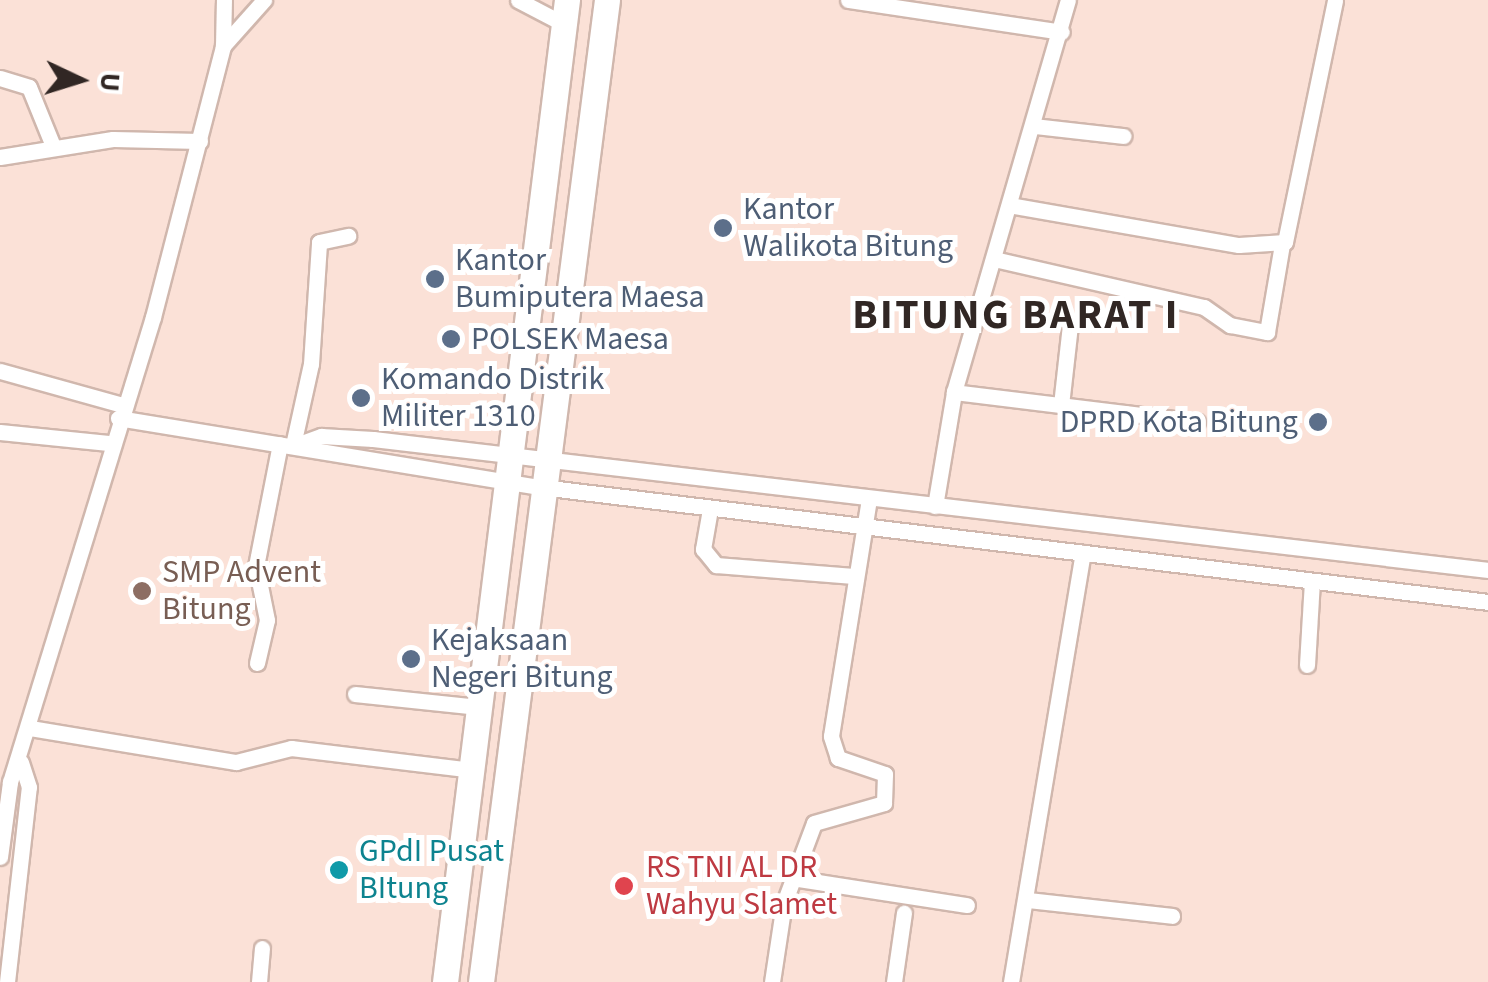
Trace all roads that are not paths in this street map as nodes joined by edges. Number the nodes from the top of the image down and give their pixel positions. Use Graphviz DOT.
graph roads {
  1 [pos="224,0"];
  2 [pos="264,0"];
  3 [pos="518,0"];
  4 [pos="606,0"];
  5 [pos="848,0"];
  6 [pos="1068,0"];
  7 [pos="1335,0"];
  8 [pos="566,12"];
  9 [pos="1062,32"];
  10 [pos="223,46"];
  11 [pos="0,78"];
  12 [pos="1034,126"];
  13 [pos="1123,136"];
  14 [pos="200,141"];
  15 [pos="52,146"];
  16 [pos="0,157"];
  17 [pos="1009,205"];
  18 [pos="348,236"];
  19 [pos="1282,244"];
  20 [pos="994,259"];
  21 [pos="1070,325"];
  22 [pos="0,371"];
  23 [pos="954,392"];
  24 [pos="1061,405"];
  25 [pos="120,411"];
  26 [pos="1197,422"];
  27 [pos="0,432"];
  28 [pos="108,444"];
  29 [pos="415,444"];
  30 [pos="290,445"];
  31 [pos="507,455"];
  32 [pos="545,459"];
  33 [pos="412,467"];
  34 [pos="504,482"];
  35 [pos="542,488"];
  36 [pos="869,498"];
  37 [pos="935,506"];
  38 [pos="710,509"];
  39 [pos="864,526"];
  40 [pos="1239,545"];
  41 [pos="1083,552"];
  42 [pos="1435,566"];
  43 [pos="1488,570"];
  44 [pos="1235,573"];
  45 [pos="854,576"];
  46 [pos="1312,581"];
  47 [pos="1432,595"];
  48 [pos="1488,602"];
  49 [pos="257,663"];
  50 [pos="1307,665"];
  51 [pos="354,694"];
  52 [pos="478,707"];
  53 [pos="30,728"];
  54 [pos="21,762"];
  55 [pos="472,770"];
  56 [pos="467,810"];
  57 [pos="503,812"];
  58 [pos="0,857"];
  59 [pos="792,878"];
  60 [pos="1028,900"];
  61 [pos="967,905"];
  62 [pos="904,913"];
  63 [pos="1172,916"];
  64 [pos="262,948"];
  65 [pos="7,982"];
  66 [pos="259,982"];
  67 [pos="445,982"];
  68 [pos="480,982"];
  69 [pos="772,982"];
  70 [pos="894,982"];
  71 [pos="1011,982"];
  1 -- 10 [label="street"];
  2 -- 10 [label="street"];
  3 -- 8 [label="street"];
  4 -- 32 [label="highway"];
  5 -- 9 [label="street"];
  6 -- 9 [label="street"];
  7 -- 19 [label="street"];
  8 -- 31 [label="highway"];
  9 -- 12 [label="street"];
  10 -- 14 [label="street"];
  11 -- 15 [label="street"];
  12 -- 13 [label="street"];
  12 -- 17 [label="street"];
  14 -- 15 [label="street"];
  14 -- 25 [label="street"];
  15 -- 16 [label="street"];
  17 -- 19 [label="street"];
  17 -- 20 [label="street"];
  18 -- 30 [label="street"];
  19 -- 20 [label="street"];
  20 -- 23 [label="street"];
  21 -- 24 [label="street"];
  22 -- 25 [label="street"];
  23 -- 24 [label="street"];
  23 -- 37 [label="street"];
  24 -- 26 [label="street"];
  25 -- 28 [label="street"];
  25 -- 30 [label="street"];
  27 -- 28 [label="street"];
  28 -- 53 [label="street"];
  29 -- 30 [label="street"];
  29 -- 31 [label="street"];
  29 -- 33 [label="street"];
  30 -- 33 [label="street"];
  30 -- 49 [label="street"];
  31 -- 32 [label="street"];
  31 -- 34 [label="highway"];
  32 -- 35 [label="highway"];
  32 -- 36 [label="street"];
  33 -- 34 [label="street"];
  34 -- 35 [label="street"];
  34 -- 52 [label="highway"];
  35 -- 38 [label="street"];
  35 -- 57 [label="highway"];
  36 -- 37 [label="street"];
  36 -- 39 [label="street"];
  37 -- 40 [label="street"];
  38 -- 39 [label="street"];
  38 -- 45 [label="street"];
  39 -- 41 [label="street"];
  39 -- 45 [label="street"];
  40 -- 42 [label="street"];
  40 -- 44 [label="street"];
  41 -- 44 [label="street"];
  41 -- 60 [label="street"];
  42 -- 43 [label="street"];
  42 -- 47 [label="street"];
  44 -- 46 [label="street"];
  45 -- 59 [label="street"];
  46 -- 47 [label="street"];
  46 -- 50 [label="street"];
  47 -- 48 [label="street"];
  51 -- 52 [label="street"];
  52 -- 55 [label="highway"];
  53 -- 54 [label="street"];
  53 -- 55 [label="street"];
  54 -- 58 [label="street"];
  54 -- 65 [label="street"];
  55 -- 56 [label="highway"];
  56 -- 57 [label="highway"];
  56 -- 67 [label="highway"];
  57 -- 68 [label="highway"];
  59 -- 61 [label="street"];
  59 -- 69 [label="street"];
  60 -- 63 [label="street"];
  60 -- 71 [label="street"];
  62 -- 70 [label="street"];
  64 -- 66 [label="street"];
}
